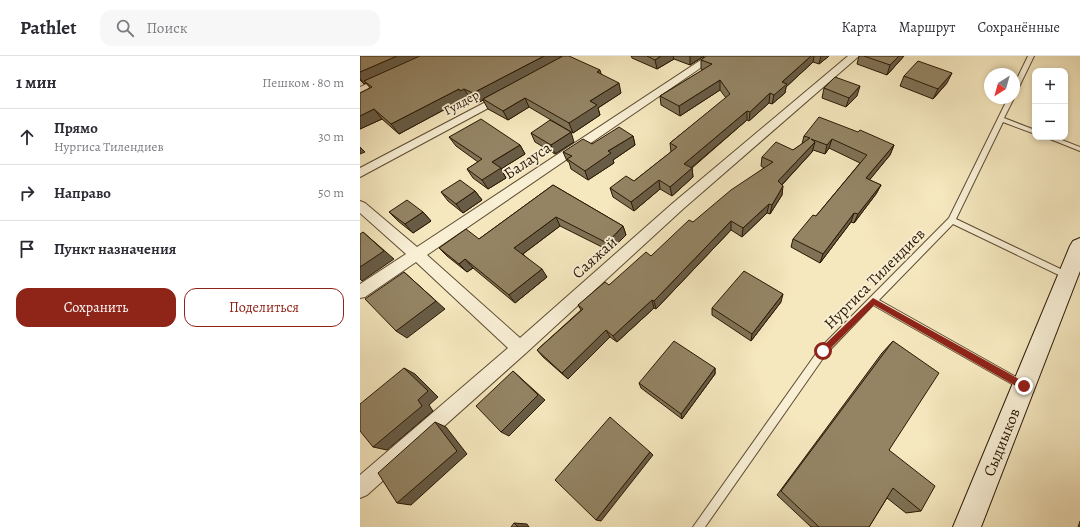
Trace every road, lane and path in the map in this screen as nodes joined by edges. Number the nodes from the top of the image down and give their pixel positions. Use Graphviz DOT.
graph roads {
  1 [pos="713,56"];
  2 [pos="854,56"];
  3 [pos="1030,56"];
  4 [pos="394,75"];
  5 [pos="1020,78"];
  6 [pos="360,90"];
  7 [pos="513,90"];
  8 [pos="1007,104"];
  9 [pos="1000,119"];
  10 [pos="1032,131"];
  11 [pos="1056,140"];
  12 [pos="1080,149"];
  13 [pos="360,174"];
  14 [pos="360,206"];
  15 [pos="952,220"];
  16 [pos="1080,246"];
  17 [pos="416,254"];
  18 [pos="1068,276"];
  19 [pos="360,292"];
  20 [pos="873,301"];
  21 [pos="520,348"];
  22 [pos="1024,386"];
  23 [pos="360,488"];
  24 [pos="698,527"];
  25 [pos="966,527"];
  1 -- 17 [label="street, Балауса"];
  2 -- 21 [label="street, Саяжай"];
  3 -- 5 [label="lane"];
  4 -- 6 [label="street"];
  7 -- 13 [label="street, Гулдер"];
  8 -- 9 [label="lane, Нургиса Тилендиев"];
  9 -- 10 [label="lane"];
  9 -- 15 [label="lane, Нургиса Тилендиев"];
  11 -- 12 [label="lane"];
  14 -- 17 [label="street"];
  15 -- 18 [label="lane"];
  15 -- 20 [label="lane, Нургиса Тилендиев"];
  16 -- 18 [label="street, Сыдиыков"];
  17 -- 19 [label="street, Балауса"];
  17 -- 21 [label="street"];
  18 -- 22 [label="street, Сыдиыков"];
  20 -- 22 [label="lane"];
  20 -- 24 [label="lane, Нургиса Тилендиев"];
  21 -- 23 [label="street, Саяжай"];
  22 -- 25 [label="street, Сыдиыков"];
}
